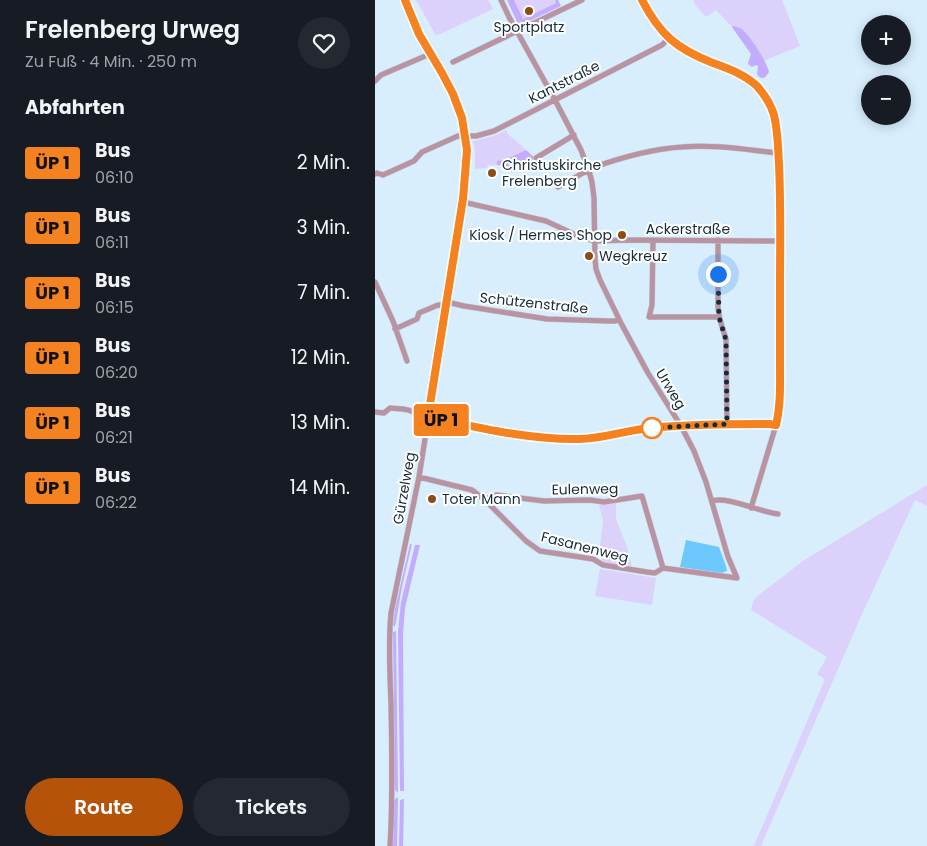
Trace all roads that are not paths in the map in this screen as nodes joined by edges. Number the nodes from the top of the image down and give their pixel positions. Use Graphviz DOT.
graph roads {
  1 [pos="405,0"];
  2 [pos="501,0"];
  3 [pos="582,0"];
  4 [pos="642,0"];
  5 [pos="517,31"];
  6 [pos="668,39"];
  7 [pos="430,54"];
  8 [pos="453,62"];
  9 [pos="375,82"];
  10 [pos="555,100"];
  11 [pos="574,135"];
  12 [pos="466,136"];
  13 [pos="778,153"];
  14 [pos="536,158"];
  15 [pos="589,170"];
  16 [pos="375,174"];
  17 [pos="558,187"];
  18 [pos="463,202"];
  19 [pos="653,240"];
  20 [pos="718,240"];
  21 [pos="595,241"];
  22 [pos="780,241"];
  23 [pos="375,282"];
  24 [pos="446,304"];
  25 [pos="719,317"];
  26 [pos="619,319"];
  27 [pos="395,329"];
  28 [pos="407,361"];
  29 [pos="375,412"];
  30 [pos="428,417"];
  31 [pos="727,424"];
  32 [pos="776,425"];
  33 [pos="681,426"];
  34 [pos="419,477"];
  35 [pos="485,500"];
  36 [pos="711,501"];
  37 [pos="751,508"];
  38 [pos="778,514"];
  39 [pos="663,568"];
  40 [pos="737,578"];
  41 [pos="390,846"];
  1 -- 7 [label="street, Gürzelweg"];
  2 -- 5 [label="street, Urweg"];
  3 -- 5 [label="street"];
  4 -- 6 [label="street"];
  5 -- 8 [label="street"];
  5 -- 10 [label="street, Urweg"];
  6 -- 10 [label="street, Kantstraße"];
  6 -- 13 [label="street"];
  7 -- 9 [label="street"];
  7 -- 12 [label="street, Gürzelweg"];
  10 -- 11 [label="street, Urweg"];
  10 -- 12 [label="street, Kantstraße"];
  11 -- 14 [label="street"];
  11 -- 15 [label="street, Urweg"];
  12 -- 16 [label="street, Kantstraße"];
  12 -- 18 [label="street, Gürzelweg"];
  13 -- 15 [label="street"];
  13 -- 22 [label="street"];
  15 -- 17 [label="street"];
  15 -- 21 [label="street, Urweg"];
  18 -- 21 [label="street"];
  18 -- 24 [label="street, Gürzelweg"];
  19 -- 20 [label="street, Ackerstraße"];
  19 -- 21 [label="street, Ackerstraße"];
  19 -- 25 [label="street"];
  20 -- 22 [label="street, Ackerstraße"];
  20 -- 25 [label="street"];
  21 -- 26 [label="street, Urweg"];
  22 -- 32 [label="street"];
  23 -- 27 [label="street"];
  24 -- 26 [label="street, Schützenstraße"];
  24 -- 27 [label="street"];
  24 -- 30 [label="street, Gürzelweg"];
  25 -- 31 [label="street"];
  26 -- 33 [label="street, Urweg"];
  27 -- 28 [label="street"];
  29 -- 30 [label="street"];
  30 -- 33 [label="street"];
  30 -- 34 [label="street, Gürzelweg"];
  31 -- 32 [label="street"];
  31 -- 33 [label="street"];
  32 -- 37 [label="street"];
  33 -- 36 [label="street, Urweg"];
  34 -- 35 [label="street, Fasanenweg"];
  34 -- 41 [label="street, Gürzelweg"];
  35 -- 39 [label="street, Fasanenweg"];
  35 -- 39 [label="street, Eulenweg"];
  36 -- 37 [label="street"];
  36 -- 40 [label="street, Urweg"];
  37 -- 38 [label="street"];
  39 -- 40 [label="street, Fasanenweg"];
}
